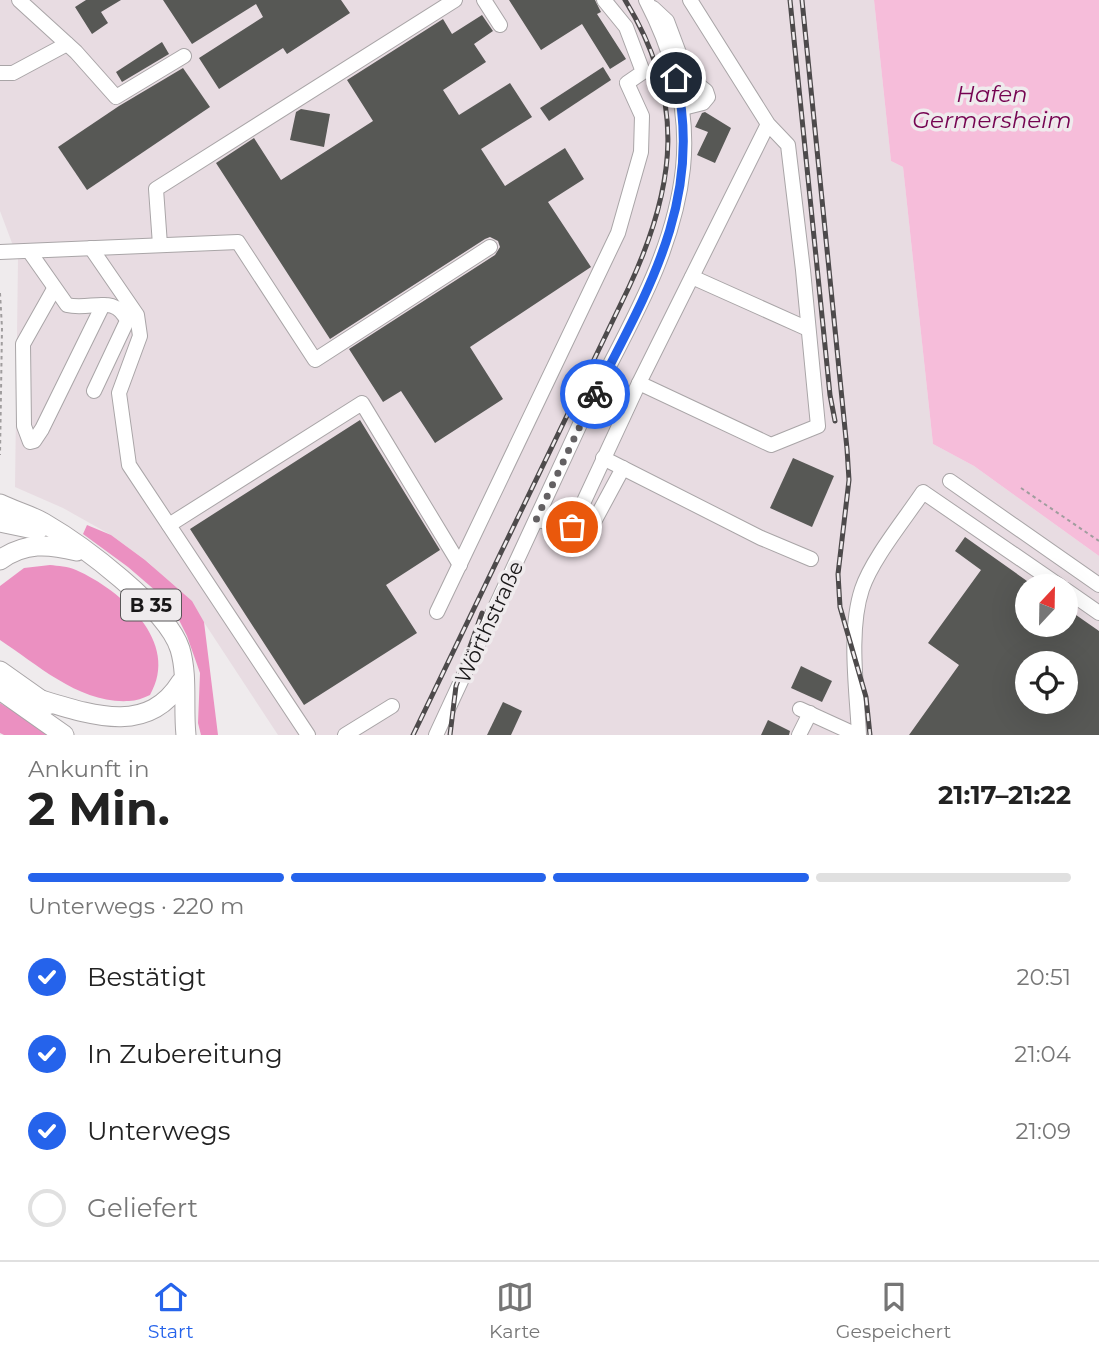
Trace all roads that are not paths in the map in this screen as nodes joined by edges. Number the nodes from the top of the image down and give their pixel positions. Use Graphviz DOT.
graph roads {
  1 [pos="19,0"];
  2 [pos="455,0"];
  3 [pos="484,0"];
  4 [pos="604,0"];
  5 [pos="648,0"];
  6 [pos="690,0"];
  7 [pos="500,25"];
  8 [pos="67,44"];
  9 [pos="184,56"];
  10 [pos="0,73"];
  11 [pos="683,108"];
  12 [pos="768,124"];
  13 [pos="155,246"];
  14 [pos="490,247"];
  15 [pos="91,248"];
  16 [pos="29,251"];
  17 [pos="0,252"];
  18 [pos="692,277"];
  19 [pos="54,289"];
  20 [pos="103,305"];
  21 [pos="808,329"];
  22 [pos="639,383"];
  23 [pos="94,391"];
  24 [pos="603,458"];
  25 [pos="623,468"];
  26 [pos="950,481"];
  27 [pos="0,504"];
  28 [pos="536,520"];
  29 [pos="0,522"];
  30 [pos="169,525"];
  31 [pos="572,527"];
  32 [pos="63,537"];
  33 [pos="88,554"];
  34 [pos="811,559"];
  35 [pos="0,560"];
  36 [pos="460,565"];
  37 [pos="1043,574"];
  38 [pos="1099,585"];
  39 [pos="1078,598"];
  40 [pos="437,612"];
  41 [pos="1099,613"];
  42 [pos="0,671"];
  43 [pos="183,677"];
  44 [pos="0,690"];
  45 [pos="38,699"];
  46 [pos="393,706"];
  47 [pos="851,733"];
  48 [pos="64,735"];
  49 [pos="92,735"];
  50 [pos="186,735"];
  51 [pos="308,735"];
  52 [pos="345,735"];
  53 [pos="436,735"];
  54 [pos="799,735"];
  1 -- 8 [label="street"];
  2 -- 13 [label="street"];
  3 -- 7 [label="street"];
  4 -- 36 [label="street"];
  5 -- 11 [label="street, Wörthstraße"];
  5 -- 11 [label="street"];
  6 -- 12 [label="street"];
  8 -- 9 [label="street"];
  8 -- 10 [label="street"];
  11 -- 28 [label="street, Wörthstraße"];
  12 -- 18 [label="street"];
  12 -- 21 [label="street"];
  13 -- 14 [label="street"];
  13 -- 15 [label="street"];
  15 -- 16 [label="street"];
  15 -- 30 [label="street"];
  16 -- 17 [label="street"];
  16 -- 19 [label="street"];
  18 -- 21 [label="street"];
  18 -- 22 [label="street"];
  19 -- 20 [label="street"];
  19 -- 20 [label="street"];
  20 -- 23 [label="street"];
  21 -- 22 [label="street"];
  22 -- 24 [label="street"];
  24 -- 25 [label="street"];
  24 -- 31 [label="street"];
  25 -- 31 [label="street"];
  25 -- 34 [label="street"];
  26 -- 38 [label="street"];
  27 -- 32 [label="highway, B 35"];
  28 -- 31 [label="street"];
  28 -- 53 [label="street, Wörthstraße"];
  29 -- 32 [label="highway, B 35"];
  30 -- 36 [label="street"];
  30 -- 51 [label="street"];
  32 -- 33 [label="highway, B 35"];
  33 -- 35 [label="highway, B 35"];
  33 -- 43 [label="highway, B 35"];
  36 -- 40 [label="street"];
  37 -- 47 [label="street"];
  39 -- 41 [label="street"];
  42 -- 45 [label="highway"];
  43 -- 45 [label="highway"];
  43 -- 50 [label="highway, B 35"];
  44 -- 48 [label="highway"];
  45 -- 49 [label="highway"];
  46 -- 52 [label="street"];
  47 -- 54 [label="street"];
}
